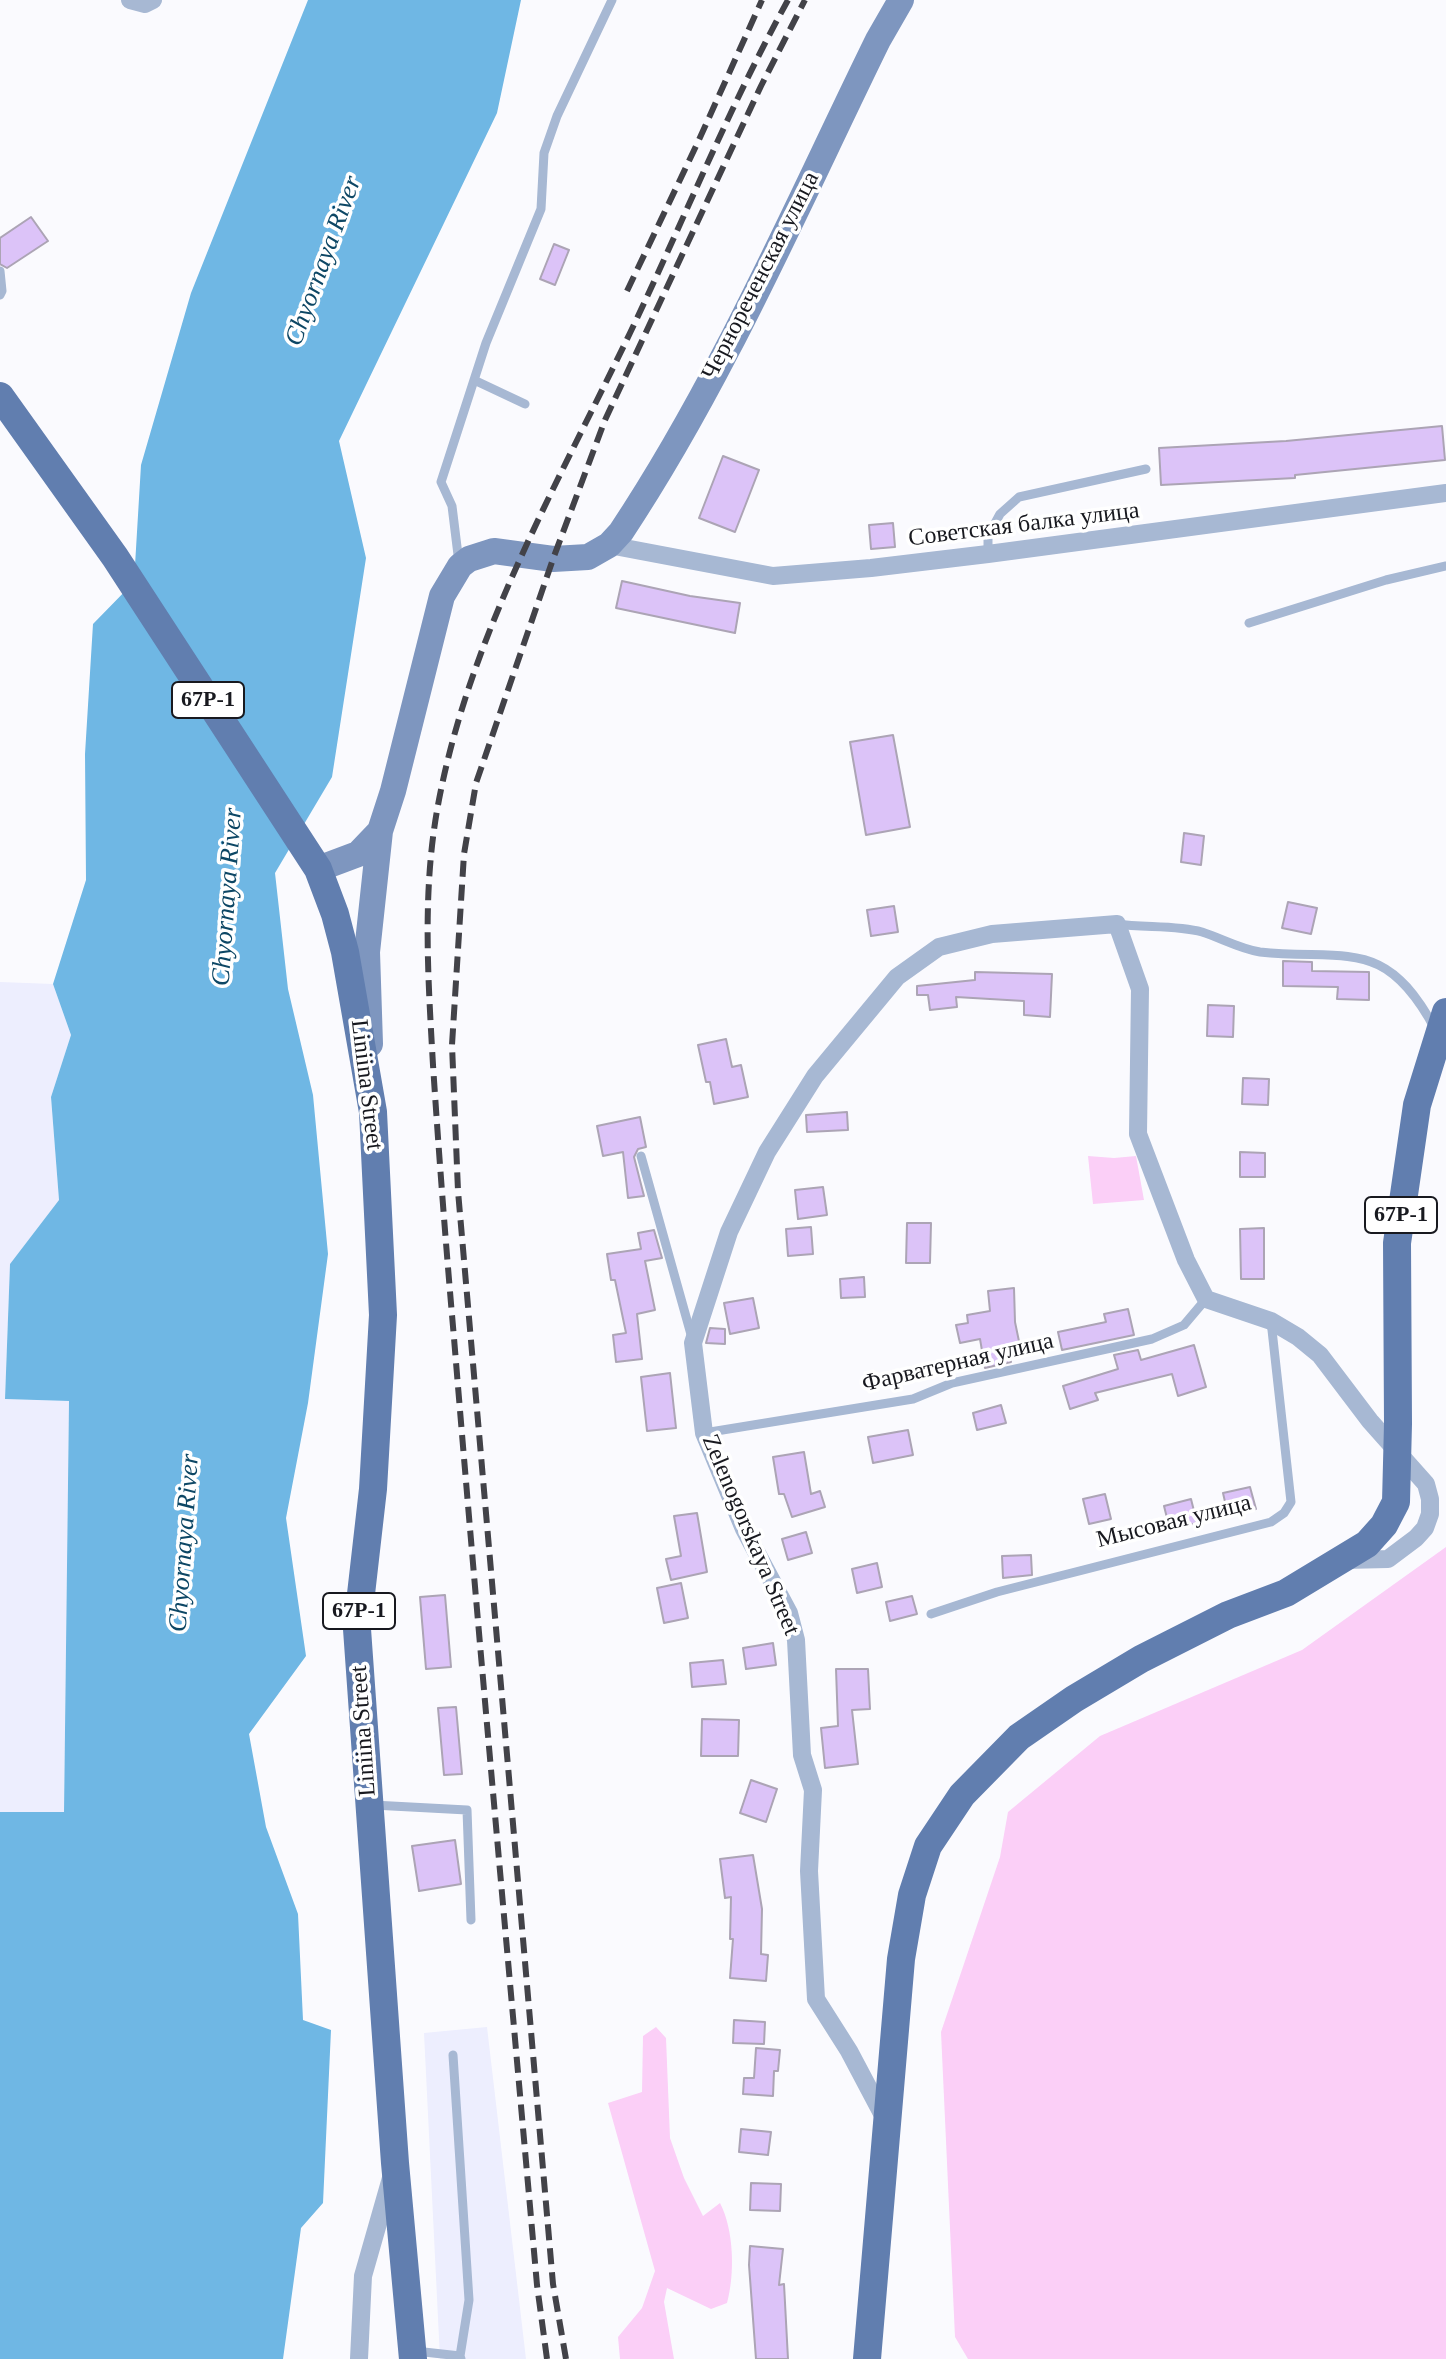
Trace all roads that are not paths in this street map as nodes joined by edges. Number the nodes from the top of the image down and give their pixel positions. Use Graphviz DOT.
graph roads {
  1 [pos="130,0"];
  2 [pos="153,0"];
  3 [pos="612,0"];
  4 [pos="901,0"];
  5 [pos="0,271"];
  6 [pos="0,295"];
  7 [pos="474,380"];
  8 [pos="0,396"];
  9 [pos="525,404"];
  10 [pos="1146,469"];
  11 [pos="1446,493"];
  12 [pos="609,545"];
  13 [pos="988,554"];
  14 [pos="460,566"];
  15 [pos="1446,566"];
  16 [pos="1249,623"];
  17 [pos="380,831"];
  18 [pos="318,869"];
  19 [pos="1117,924"];
  20 [pos="1442,1024"];
  21 [pos="373,1112"];
  22 [pos="641,1156"];
  23 [pos="1206,1299"];
  24 [pos="1271,1321"];
  25 [pos="693,1343"];
  26 [pos="704,1433"];
  27 [pos="1397,1452"];
  28 [pos="1341,1560"];
  29 [pos="931,1614"];
  30 [pos="369,1805"];
  31 [pos="471,1920"];
  32 [pos="453,2055"];
  33 [pos="886,2123"];
  34 [pos="395,2163"];
  35 [pos="412,2355"];
  36 [pos="461,2357"];
  37 [pos="359,2359"];
  38 [pos="867,2359"];
  1 -- 2 [label="street"];
  3 -- 7 [label="lane"];
  4 -- 12 [label="main road, Чернореченская улица"];
  5 -- 6 [label="lane"];
  7 -- 9 [label="lane"];
  7 -- 14 [label="lane"];
  8 -- 18 [label="main road, 67Р-1"];
  10 -- 13 [label="lane"];
  11 -- 13 [label="street, Советская балка улица"];
  12 -- 13 [label="street, Советская балка улица"];
  12 -- 14 [label="main road"];
  14 -- 17 [label="main road"];
  15 -- 16 [label="lane"];
  17 -- 18 [label="main road"];
  17 -- 21 [label="main road"];
  18 -- 21 [label="main road, Liniina Street / 67Р-1"];
  19 -- 20 [label="lane"];
  19 -- 23 [label="street"];
  19 -- 25 [label="street, Zelenogorskaya Street"];
  20 -- 27 [label="main road, 67Р-1"];
  21 -- 30 [label="main road, Liniina Street / 67Р-1"];
  22 -- 25 [label="lane"];
  23 -- 24 [label="street"];
  23 -- 26 [label="lane, Фарватерная улица"];
  24 -- 27 [label="street"];
  24 -- 29 [label="lane, Мысовая улица"];
  25 -- 26 [label="street, Zelenogorskaya Street"];
  26 -- 33 [label="street, Zelenogorskaya Street"];
  27 -- 28 [label="main road, 67Р-1"];
  27 -- 28 [label="street"];
  28 -- 33 [label="main road, 67Р-1"];
  30 -- 31 [label="lane"];
  30 -- 34 [label="main road, Liniina Street / 67Р-1"];
  32 -- 36 [label="lane"];
  33 -- 38 [label="main road, 67Р-1"];
  34 -- 35 [label="main road, Liniina Street / 67Р-1"];
  34 -- 37 [label="street"];
  35 -- 36 [label="lane"];
}
